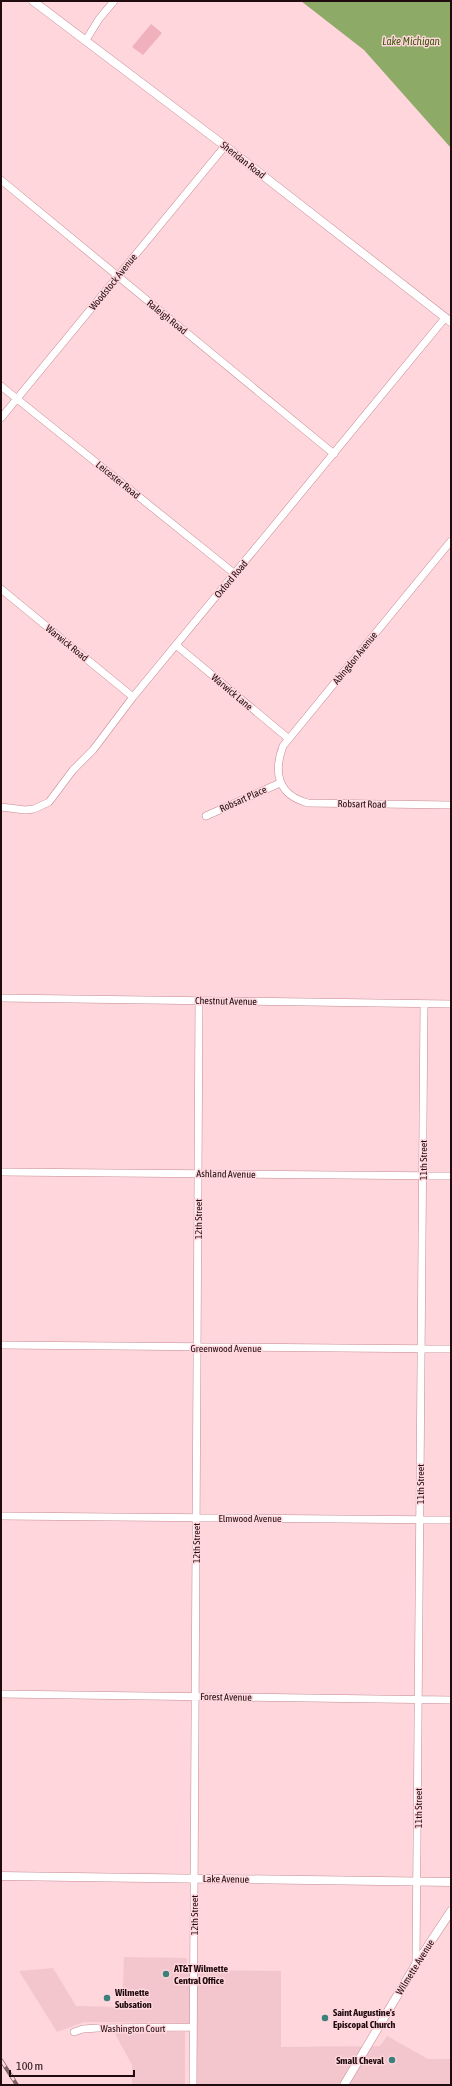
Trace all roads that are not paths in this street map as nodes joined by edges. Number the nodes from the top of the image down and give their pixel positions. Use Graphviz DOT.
graph roads {
  1 [pos="33,1"];
  2 [pos="114,1"];
  3 [pos="86,40"];
  4 [pos="225,146"];
  5 [pos="1,180"];
  6 [pos="118,276"];
  7 [pos="448,320"];
  8 [pos="1,386"];
  9 [pos="17,399"];
  10 [pos="1,418"];
  11 [pos="334,454"];
  12 [pos="451,541"];
  13 [pos="235,574"];
  14 [pos="1,589"];
  15 [pos="176,645"];
  16 [pos="133,697"];
  17 [pos="288,739"];
  18 [pos="280,783"];
  19 [pos="451,805"];
  20 [pos="1,808"];
  21 [pos="206,816"];
  22 [pos="1,998"];
  23 [pos="199,1001"];
  24 [pos="424,1004"];
  25 [pos="451,1004"];
  26 [pos="1,1172"];
  27 [pos="198,1174"];
  28 [pos="423,1176"];
  29 [pos="451,1176"];
  30 [pos="1,1346"];
  31 [pos="197,1347"];
  32 [pos="421,1349"];
  33 [pos="451,1350"];
  34 [pos="1,1516"];
  35 [pos="196,1518"];
  36 [pos="420,1520"];
  37 [pos="451,1520"];
  38 [pos="1,1694"];
  39 [pos="195,1696"];
  40 [pos="418,1700"];
  41 [pos="451,1700"];
  42 [pos="1,1876"];
  43 [pos="194,1879"];
  44 [pos="417,1881"];
  45 [pos="451,1882"];
  46 [pos="451,1911"];
  47 [pos="416,1964"];
  48 [pos="193,2027"];
  49 [pos="74,2032"];
  50 [pos="193,2085"];
  51 [pos="344,2085"];
  1 -- 3 [label="street, Sheridan Road"];
  2 -- 3 [label="street"];
  3 -- 4 [label="street, Sheridan Road"];
  4 -- 6 [label="street, Woodstock Avenue"];
  4 -- 7 [label="street, Sheridan Road"];
  5 -- 6 [label="street, Raleigh Road"];
  6 -- 9 [label="street, Woodstock Avenue"];
  6 -- 11 [label="street, Raleigh Road"];
  7 -- 11 [label="street, Oxford Road"];
  8 -- 9 [label="street, Leicester Road"];
  9 -- 10 [label="street, Woodstock Avenue"];
  9 -- 13 [label="street, Leicester Road"];
  11 -- 13 [label="street, Oxford Road"];
  12 -- 17 [label="street, Abingdon Avenue"];
  13 -- 15 [label="street, Oxford Road"];
  14 -- 16 [label="street, Warwick Road"];
  15 -- 16 [label="street, Oxford Road"];
  15 -- 17 [label="street, Warwick Lane"];
  16 -- 20 [label="street, Oxford Road"];
  17 -- 18 [label="street, Abingdon Avenue"];
  18 -- 19 [label="street, Robsart Road"];
  18 -- 21 [label="street, Robsart Place"];
  22 -- 23 [label="street, Chestnut Avenue"];
  23 -- 24 [label="street, Chestnut Avenue"];
  23 -- 27 [label="street, 12th Street"];
  24 -- 25 [label="street, Chestnut Avenue"];
  24 -- 28 [label="street, 11th Street"];
  26 -- 27 [label="street, Ashland Avenue"];
  27 -- 28 [label="street, Ashland Avenue"];
  27 -- 31 [label="street, 12th Street"];
  28 -- 29 [label="street, Ashland Avenue"];
  28 -- 32 [label="street, 11th Street"];
  30 -- 31 [label="street, Greenwood Avenue"];
  31 -- 32 [label="street, Greenwood Avenue"];
  31 -- 35 [label="street, 12th Street"];
  32 -- 33 [label="street, Greenwood Avenue"];
  32 -- 36 [label="street, 11th Street"];
  34 -- 35 [label="street, Elmwood Avenue"];
  35 -- 36 [label="street, Elmwood Avenue"];
  35 -- 39 [label="street, 12th Street"];
  36 -- 37 [label="street, Elmwood Avenue"];
  36 -- 40 [label="street, 11th Street"];
  38 -- 39 [label="street, Forest Avenue"];
  39 -- 40 [label="street, Forest Avenue"];
  39 -- 43 [label="street, 12th Street"];
  40 -- 41 [label="street, Forest Avenue"];
  40 -- 44 [label="street, 11th Street"];
  42 -- 43 [label="street, Lake Avenue"];
  43 -- 44 [label="street, Lake Avenue"];
  43 -- 48 [label="street, 12th Street"];
  44 -- 45 [label="street, Lake Avenue"];
  44 -- 47 [label="street, 11th Street"];
  46 -- 47 [label="street, Wilmette Avenue"];
  47 -- 51 [label="street, Wilmette Avenue"];
  48 -- 49 [label="street, Washington Court"];
  48 -- 50 [label="street, 12th Street"];
}
